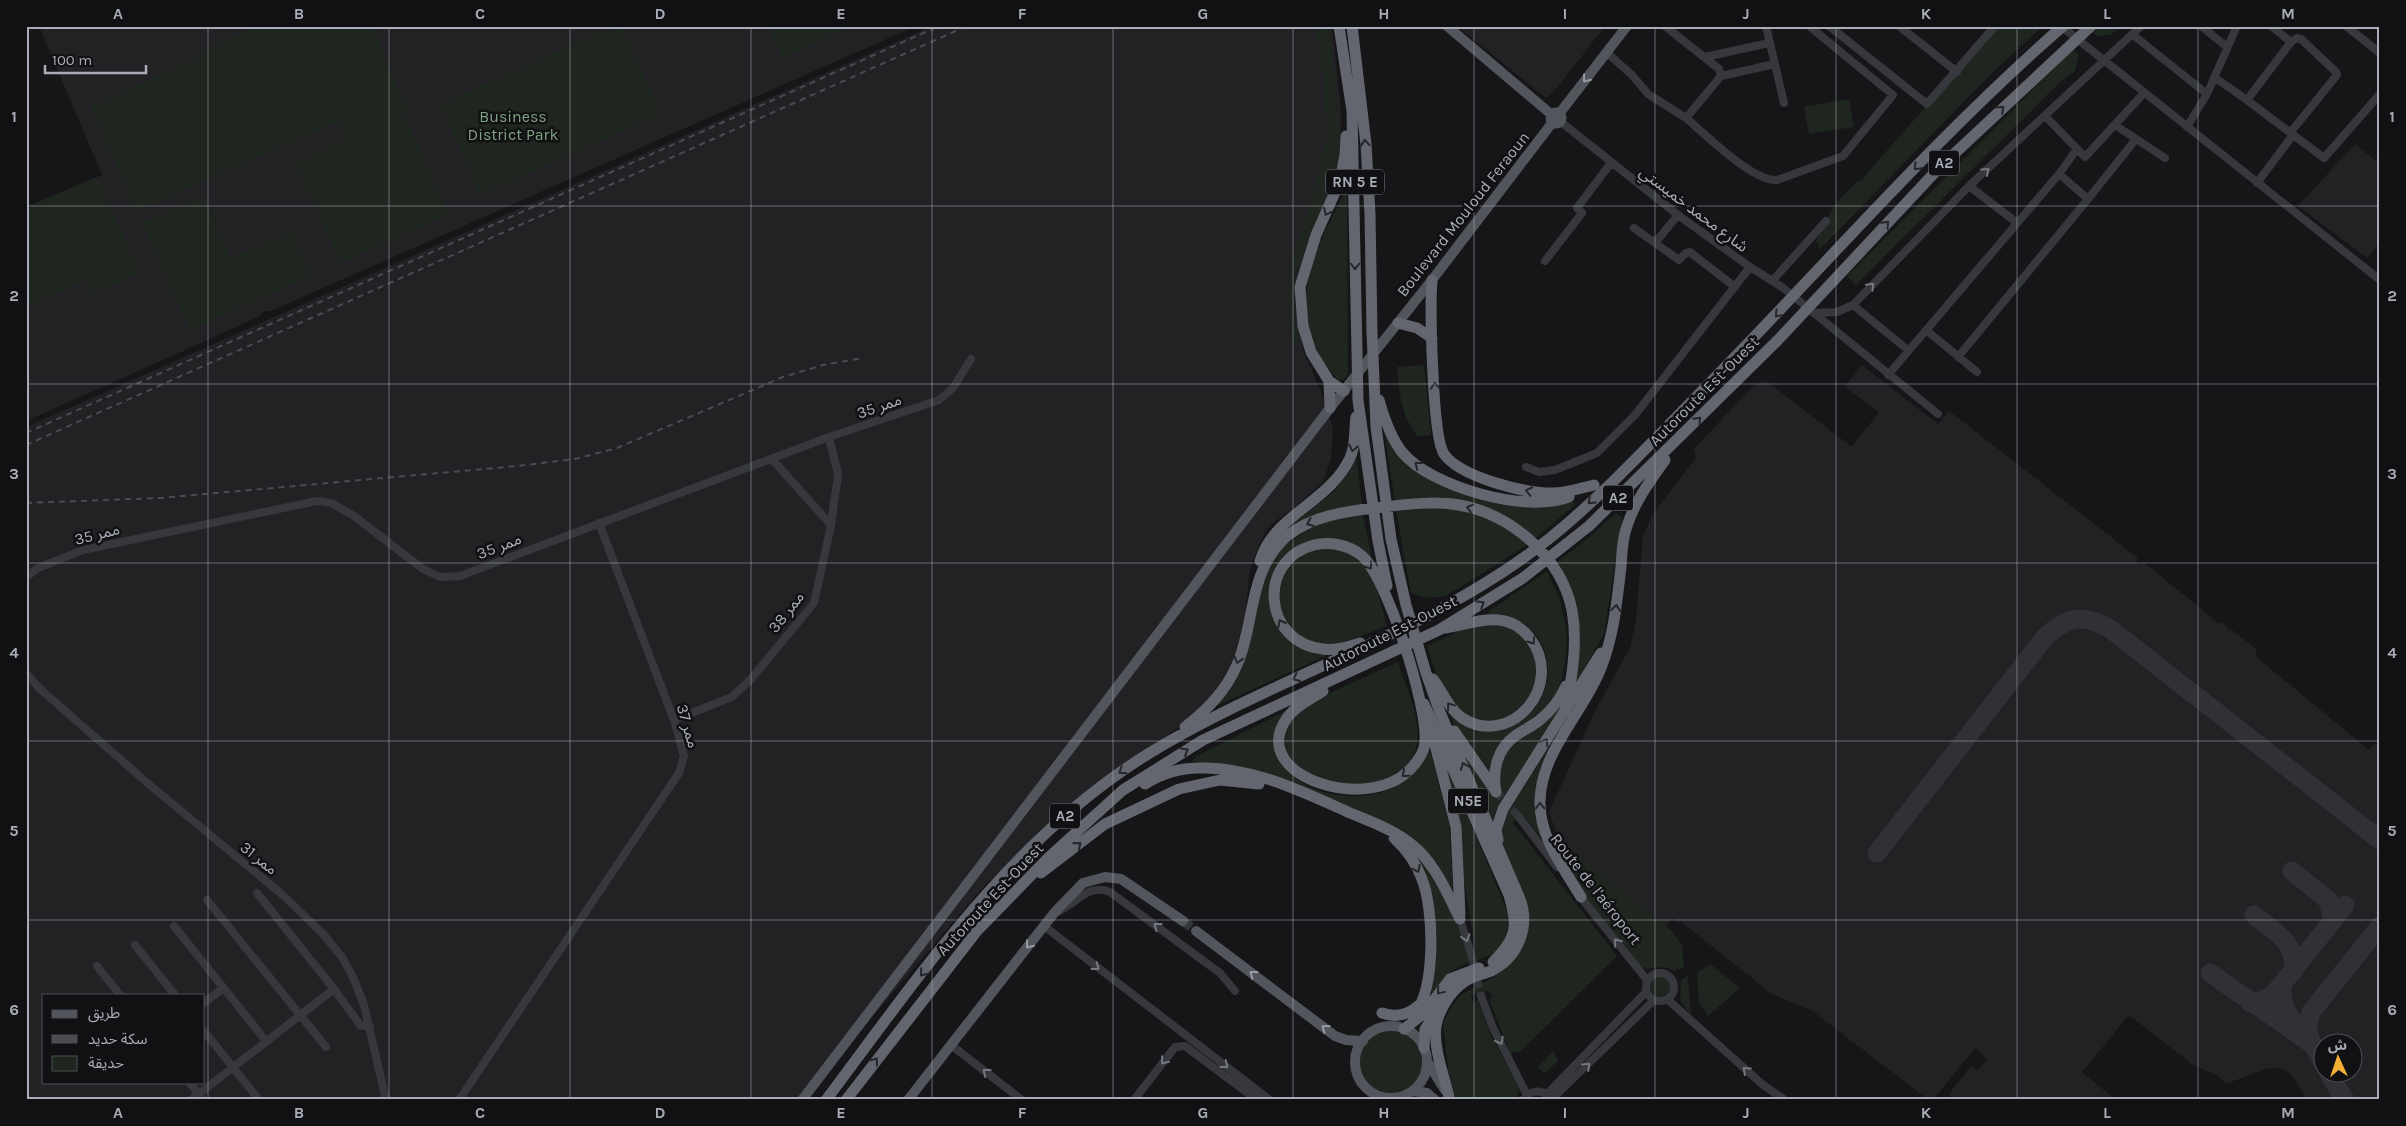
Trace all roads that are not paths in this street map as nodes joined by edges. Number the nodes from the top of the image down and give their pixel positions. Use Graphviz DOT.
graph roads {
  1 [pos="1352,26"];
  2 [pos="1447,26"];
  3 [pos="1626,26"];
  4 [pos="1664,26"];
  5 [pos="1766,26"];
  6 [pos="1809,26"];
  7 [pos="1829,26"];
  8 [pos="1899,26"];
  9 [pos="1995,26"];
  10 [pos="2062,26"];
  11 [pos="2141,26"];
  12 [pos="2201,26"];
  13 [pos="2237,26"];
  14 [pos="2271,26"];
  15 [pos="2346,26"];
  16 [pos="1339,27"];
  17 [pos="2089,28"];
  18 [pos="2132,34"];
  19 [pos="1769,42"];
  20 [pos="2291,42"];
  21 [pos="2227,47"];
  22 [pos="1606,52"];
  23 [pos="2380,53"];
  24 [pos="1705,57"];
  25 [pos="2104,60"];
  26 [pos="1774,64"];
  27 [pos="1957,72"];
  28 [pos="1721,76"];
  29 [pos="2214,77"];
  30 [pos="2144,92"];
  31 [pos="2207,94"];
  32 [pos="2380,94"];
  33 [pos="2247,100"];
  34 [pos="1784,104"];
  35 [pos="2045,116"];
  36 [pos="1556,118"];
  37 [pos="1686,118"];
  38 [pos="2115,125"];
  39 [pos="2187,127"];
  40 [pos="2292,134"];
  41 [pos="2136,139"];
  42 [pos="2077,149"];
  43 [pos="2165,158"];
  44 [pos="1611,163"];
  45 [pos="2059,174"];
  46 [pos="2257,182"];
  47 [pos="1969,186"];
  48 [pos="2088,199"];
  49 [pos="1678,215"];
  50 [pos="1826,221"];
  51 [pos="2016,222"];
  52 [pos="1634,228"];
  53 [pos="1655,243"];
  54 [pos="1545,261"];
  55 [pos="1750,267"];
  56 [pos="1432,280"];
  57 [pos="1773,280"];
  58 [pos="2380,280"];
  59 [pos="1735,287"];
  60 [pos="1852,305"];
  61 [pos="1814,314"];
  62 [pos="1398,323"];
  63 [pos="1926,330"];
  64 [pos="1432,338"];
  65 [pos="1908,350"];
  66 [pos="1958,357"];
  67 [pos="971,359"];
  68 [pos="1977,372"];
  69 [pos="1888,375"];
  70 [pos="1373,377"];
  71 [pos="1328,381"];
  72 [pos="1344,392"];
  73 [pos="1358,397"];
  74 [pos="1330,408"];
  75 [pos="1938,414"];
  76 [pos="829,437"];
  77 [pos="1681,437"];
  78 [pos="772,459"];
  79 [pos="1526,467"];
  80 [pos="1626,468"];
  81 [pos="1594,485"];
  82 [pos="600,523"];
  83 [pos="831,525"];
  84 [pos="26,577"];
  85 [pos="1253,596"];
  86 [pos="1392,607"];
  87 [pos="1440,630"];
  88 [pos="1612,633"];
  89 [pos="1388,636"];
  90 [pos="1370,664"];
  91 [pos="1572,670"];
  92 [pos="26,673"];
  93 [pos="1426,673"];
  94 [pos="1414,679"];
  95 [pos="1425,707"];
  96 [pos="1439,710"];
  97 [pos="1564,711"];
  98 [pos="674,720"];
  99 [pos="1147,754"];
  100 [pos="1328,803"];
  101 [pos="1518,818"];
  102 [pos="1090,822"];
  103 [pos="1372,822"];
  104 [pos="1498,847"];
  105 [pos="257,893"];
  106 [pos="1513,894"];
  107 [pos="1012,895"];
  108 [pos="1581,897"];
  109 [pos="207,900"];
  110 [pos="1054,913"];
  111 [pos="1460,919"];
  112 [pos="1183,921"];
  113 [pos="174,926"];
  114 [pos="1044,926"];
  115 [pos="1196,931"];
  116 [pos="135,945"];
  117 [pos="1472,957"];
  118 [pos="98,966"];
  119 [pos="1647,980"];
  120 [pos="223,988"];
  121 [pos="334,989"];
  122 [pos="1235,991"];
  123 [pos="1646,992"];
  124 [pos="119,994"];
  125 [pos="174,994"];
  126 [pos="1452,994"];
  127 [pos="1481,996"];
  128 [pos="1667,999"];
  129 [pos="1654,1000"];
  130 [pos="205,1002"];
  131 [pos="1422,1002"];
  132 [pos="1382,1013"];
  133 [pos="300,1016"];
  134 [pos="370,1027"];
  135 [pos="1402,1028"];
  136 [pos="205,1032"];
  137 [pos="1363,1041"];
  138 [pos="266,1042"];
  139 [pos="951,1045"];
  140 [pos="326,1047"];
  141 [pos="1424,1048"];
  142 [pos="1427,1060"];
  143 [pos="232,1068"];
  144 [pos="190,1084"];
  145 [pos="1413,1091"];
  146 [pos="200,1097"];
  147 [pos="1525,1097"];
  148 [pos="1449,1098"];
  149 [pos="1550,1098"];
  150 [pos="1380,1099"];
  151 [pos="191,1100"];
  152 [pos="259,1100"];
  153 [pos="386,1100"];
  154 [pos="459,1100"];
  155 [pos="802,1100"];
  156 [pos="826,1100"];
  157 [pos="846,1100"];
  158 [pos="908,1100"];
  159 [pos="1022,1100"];
  160 [pos="1134,1100"];
  161 [pos="1257,1100"];
  162 [pos="1270,1100"];
  163 [pos="1435,1100"];
  164 [pos="1785,1100"];
  70 -- 1 [label="highway, RN 5 E, one-way"];
  2 -- 36 [label="main road"];
  3 -- 22 [label="main road, Boulevard Mouloud Feraoun"];
  4 -- 24 [label="street"];
  5 -- 19 [label="street"];
  6 -- 37 [label="street"];
  7 -- 27 [label="street"];
  8 -- 27 [label="street"];
  9 -- 27 [label="street"];
  10 -- 25 [label="street"];
  10 -- 80 [label="highway, Autoroute Est-Ouest / A2, one-way"];
  11 -- 18 [label="street"];
  12 -- 21 [label="street"];
  13 -- 21 [label="street"];
  14 -- 20 [label="street"];
  15 -- 23 [label="street"];
  16 -- 71 [label="highway, one-way"];
  16 -- 73 [label="highway, RN 5 E, one-way"];
  77 -- 17 [label="highway, Autoroute Est-Ouest / A2, one-way"];
  18 -- 25 [label="street"];
  18 -- 31 [label="street"];
  19 -- 24 [label="street"];
  19 -- 26 [label="street"];
  20 -- 33 [label="street"];
  20 -- 40 [label="street"];
  21 -- 29 [label="street"];
  22 -- 36 [label="main road, Boulevard Mouloud Feraoun, one-way"];
  22 -- 37 [label="street"];
  24 -- 28 [label="street"];
  25 -- 30 [label="street"];
  25 -- 35 [label="street"];
  26 -- 28 [label="street"];
  26 -- 34 [label="street"];
  28 -- 37 [label="street"];
  29 -- 31 [label="street"];
  29 -- 33 [label="street"];
  30 -- 38 [label="street"];
  30 -- 39 [label="street"];
  31 -- 39 [label="street"];
  32 -- 40 [label="street"];
  33 -- 40 [label="street"];
  35 -- 42 [label="street"];
  47 -- 35 [label="street, one-way"];
  36 -- 44 [label="street, شارع محمد خميستي"];
  36 -- 56 [label="main road, Boulevard Mouloud Feraoun"];
  38 -- 41 [label="street"];
  38 -- 42 [label="street"];
  39 -- 46 [label="street"];
  40 -- 46 [label="street"];
  41 -- 43 [label="street"];
  41 -- 48 [label="street"];
  42 -- 45 [label="street"];
  44 -- 49 [label="street, شارع محمد خميستي"];
  44 -- 54 [label="street"];
  45 -- 48 [label="street"];
  45 -- 51 [label="street"];
  46 -- 58 [label="street"];
  47 -- 51 [label="street"];
  60 -- 47 [label="street, one-way"];
  48 -- 66 [label="street"];
  49 -- 53 [label="street"];
  49 -- 55 [label="street, شارع محمد خميستي"];
  50 -- 57 [label="street"];
  51 -- 63 [label="street"];
  52 -- 53 [label="street"];
  53 -- 59 [label="street"];
  55 -- 57 [label="street, شارع محمد خميستي"];
  55 -- 59 [label="street"];
  56 -- 62 [label="main road, Boulevard Mouloud Feraoun"];
  56 -- 64 [label="highway"];
  57 -- 61 [label="street, شارع محمد خميستي"];
  59 -- 79 [label="street"];
  60 -- 61 [label="street"];
  60 -- 65 [label="street"];
  61 -- 69 [label="street, شارع محمد خميستي"];
  62 -- 64 [label="highway"];
  62 -- 72 [label="main road, Boulevard Mouloud Feraoun"];
  63 -- 65 [label="street"];
  63 -- 66 [label="street"];
  81 -- 64 [label="highway, one-way"];
  65 -- 69 [label="street"];
  66 -- 68 [label="street"];
  67 -- 76 [label="street, ممر 35"];
  69 -- 75 [label="street, شارع محمد خميستي"];
  81 -- 70 [label="highway, one-way"];
  70 -- 93 [label="highway, RN 5 E"];
  71 -- 72 [label="highway"];
  71 -- 74 [label="highway"];
  72 -- 74 [label="main road, Boulevard Mouloud Feraoun"];
  73 -- 85 [label="highway, one-way"];
  73 -- 86 [label="highway, RN 5 E"];
  74 -- 155 [label="main road, Boulevard Mouloud Feraoun"];
  76 -- 78 [label="street, ممر 35"];
  76 -- 83 [label="street, ممر 38"];
  87 -- 77 [label="highway, Autoroute Est-Ouest / A2, one-way"];
  88 -- 77 [label="highway, one-way"];
  78 -- 82 [label="street, ممر 35"];
  78 -- 83 [label="street"];
  80 -- 81 [label="highway"];
  80 -- 89 [label="highway, Autoroute Est-Ouest / A2, one-way"];
  82 -- 84 [label="street, ممر 35"];
  82 -- 98 [label="street, ممر 37"];
  83 -- 98 [label="street, ممر 38"];
  91 -- 85 [label="highway, one-way"];
  85 -- 99 [label="highway, one-way"];
  89 -- 86 [label="highway, one-way"];
  86 -- 94 [label="highway, RN 5 E"];
  87 -- 90 [label="highway, Autoroute Est-Ouest / A2"];
  87 -- 93 [label="highway, one-way"];
  88 -- 97 [label="highway"];
  108 -- 88 [label="highway, one-way"];
  89 -- 99 [label="highway, Autoroute Est-Ouest / A2, one-way"];
  94 -- 90 [label="highway, one-way"];
  102 -- 90 [label="highway, Autoroute Est-Ouest / A2, one-way"];
  91 -- 96 [label="highway, N5E"];
  91 -- 97 [label="highway"];
  92 -- 134 [label="street, ممر 31"];
  93 -- 96 [label="highway, RN 5 E"];
  94 -- 95 [label="highway, RN 5 E"];
  95 -- 106 [label="highway, N5E"];
  95 -- 111 [label="highway, N5E"];
  104 -- 96 [label="highway, N5E, one-way"];
  104 -- 97 [label="highway, one-way"];
  98 -- 154 [label="street, ممر 37"];
  99 -- 156 [label="highway, Autoroute Est-Ouest / A2, one-way"];
  100 -- 102 [label="highway"];
  100 -- 103 [label="highway"];
  107 -- 100 [label="highway, one-way"];
  101 -- 108 [label="street, Route de l'aéroport"];
  102 -- 107 [label="highway, Autoroute Est-Ouest / A2"];
  103 -- 111 [label="highway"];
  103 -- 131 [label="highway, one-way"];
  104 -- 106 [label="highway, N5E"];
  105 -- 121 [label="street"];
  106 -- 126 [label="highway"];
  106 -- 135 [label="highway, one-way"];
  157 -- 107 [label="highway, Autoroute Est-Ouest / A2, one-way"];
  119 -- 108 [label="street, Route de l'aéroport, one-way"];
  109 -- 133 [label="street"];
  110 -- 112 [label="main road"];
  110 -- 114 [label="main road"];
  122 -- 110 [label="street, one-way"];
  111 -- 117 [label="street, N5E, one-way"];
  113 -- 120 [label="street"];
  114 -- 139 [label="main road, one-way"];
  114 -- 162 [label="street, one-way"];
  137 -- 115 [label="main road, one-way"];
  116 -- 125 [label="street"];
  118 -- 124 [label="street"];
  119 -- 123 [label="street"];
  119 -- 128 [label="street"];
  120 -- 130 [label="street"];
  120 -- 138 [label="street"];
  121 -- 133 [label="street"];
  121 -- 134 [label="street"];
  123 -- 129 [label="street"];
  123 -- 149 [label="street"];
  126 -- 141 [label="highway"];
  126 -- 148 [label="highway"];
  127 -- 147 [label="street, one-way"];
  128 -- 129 [label="street"];
  164 -- 128 [label="street, one-way"];
  149 -- 129 [label="street, one-way"];
  131 -- 132 [label="highway"];
  131 -- 135 [label="highway"];
  133 -- 138 [label="street"];
  133 -- 140 [label="street"];
  134 -- 153 [label="street, ممر 31"];
  135 -- 137 [label="main road"];
  135 -- 141 [label="main road"];
  136 -- 143 [label="street"];
  137 -- 150 [label="main road"];
  138 -- 143 [label="street"];
  139 -- 158 [label="main road"];
  159 -- 139 [label="street, one-way"];
  141 -- 142 [label="main road"];
  142 -- 145 [label="main road"];
  142 -- 148 [label="main road"];
  143 -- 146 [label="street"];
  143 -- 152 [label="street"];
  144 -- 146 [label="street"];
  145 -- 150 [label="main road"];
  145 -- 163 [label="main road"];
  146 -- 151 [label="street"];
  147 -- 149 [label="street"];
  161 -- 160 [label="street, one-way"];
}
